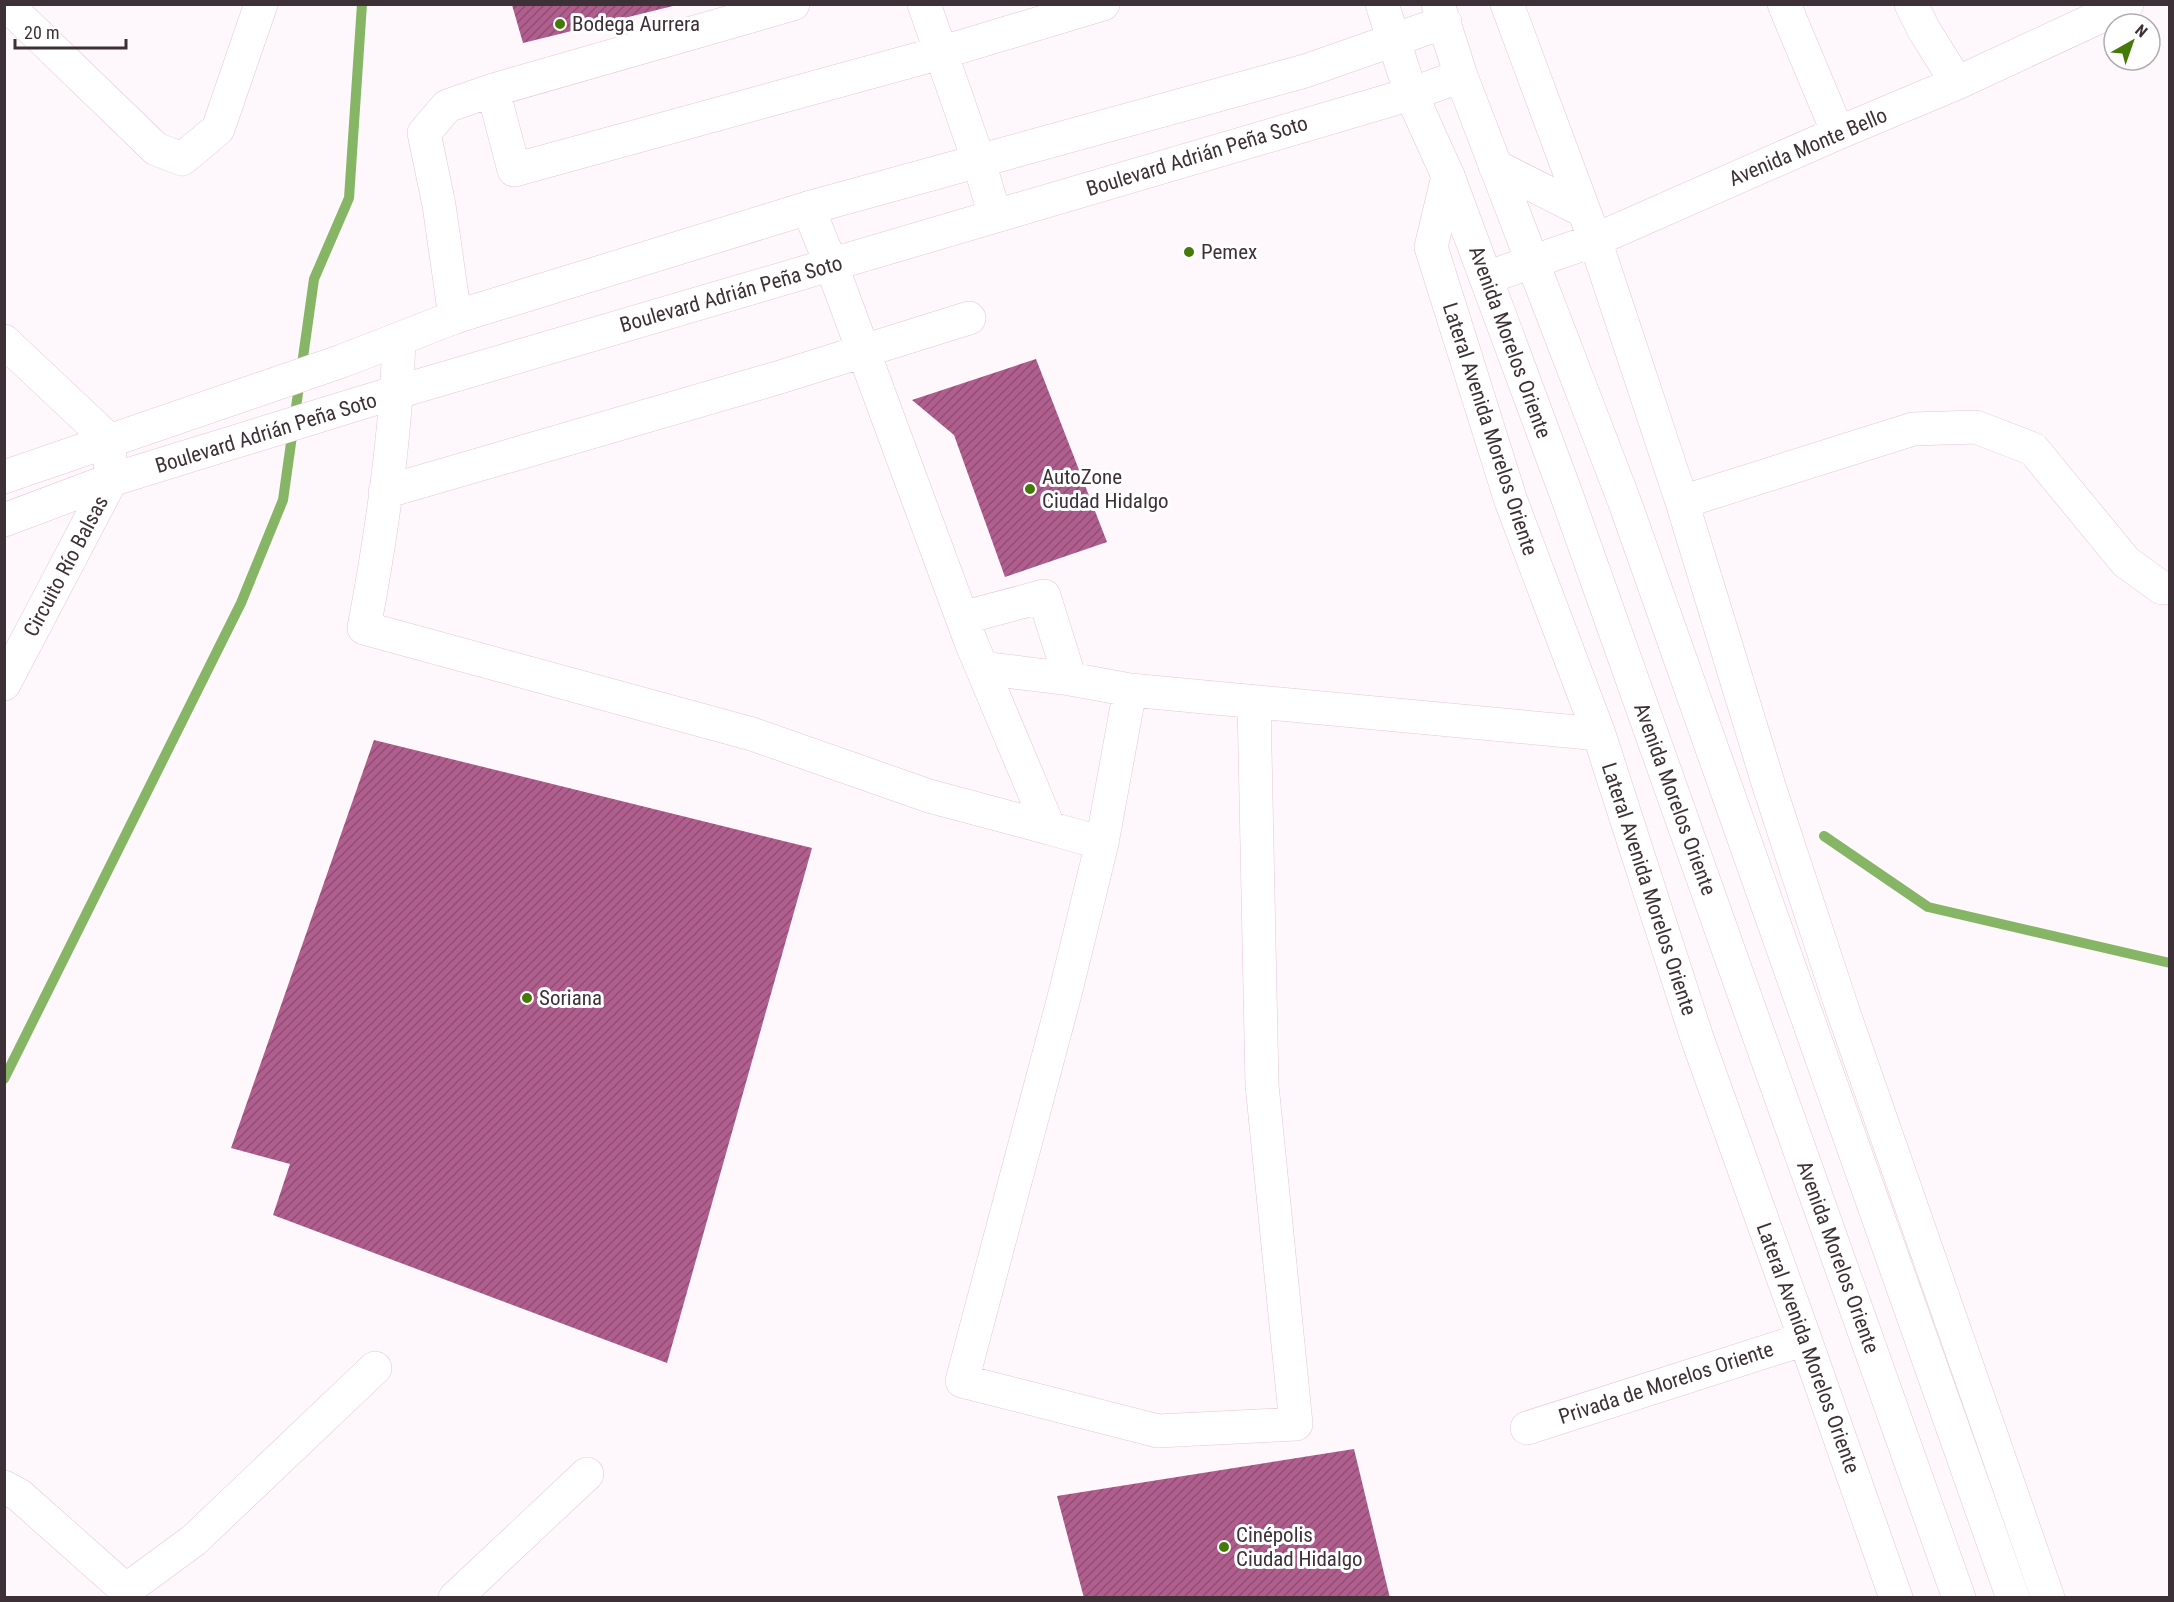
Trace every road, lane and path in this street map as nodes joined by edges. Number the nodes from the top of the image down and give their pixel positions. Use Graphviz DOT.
graph roads {
  1 [pos="6,4"];
  2 [pos="261,4"];
  3 [pos="793,4"];
  4 [pos="924,4"];
  5 [pos="1103,4"];
  6 [pos="1382,4"];
  7 [pos="1507,4"];
  8 [pos="1784,4"];
  9 [pos="1911,4"];
  10 [pos="2127,4"];
  11 [pos="1442,13"];
  12 [pos="1392,39"];
  13 [pos="940,53"];
  14 [pos="1461,76"];
  15 [pos="1957,83"];
  16 [pos="493,90"];
  17 [pos="1411,94"];
  18 [pos="1838,133"];
  19 [pos="979,162"];
  20 [pos="1495,166"];
  21 [pos="1448,176"];
  22 [pos="808,208"];
  23 [pos="995,216"];
  24 [pos="1590,226"];
  25 [pos="1531,263"];
  26 [pos="831,264"];
  27 [pos="1486,278"];
  28 [pos="456,317"];
  29 [pos="969,318"];
  30 [pos="399,339"];
  31 [pos="4,341"];
  32 [pos="863,350"];
  33 [pos="382,397"];
  34 [pos="109,440"];
  35 [pos="4,477"];
  36 [pos="111,480"];
  37 [pos="385,492"];
  38 [pos="1682,501"];
  39 [pos="4,520"];
  40 [pos="2169,588"];
  41 [pos="962,618"];
  42 [pos="982,668"];
  43 [pos="1070,679"];
  44 [pos="4,684"];
  45 [pos="1130,690"];
  46 [pos="1254,702"];
  47 [pos="1599,734"];
  48 [pos="1049,828"];
  49 [pos="1102,843"];
  50 [pos="1805,1339"];
  51 [pos="375,1368"];
  52 [pos="1527,1428"];
  53 [pos="587,1474"];
  54 [pos="4,1488"];
  55 [pos="126,1594"];
  56 [pos="456,1598"];
  57 [pos="1896,1598"];
  58 [pos="1959,1598"];
  59 [pos="2013,1598"];
  60 [pos="2048,1598"];
  1 -- 2 [label="main road"];
  3 -- 16 [label="main road"];
  4 -- 13 [label="main road"];
  5 -- 13 [label="main road"];
  6 -- 12 [label="main road, Avenida Morelos Oriente"];
  7 -- 24 [label="main road"];
  8 -- 18 [label="main road"];
  9 -- 15 [label="main road"];
  10 -- 15 [label="main road, Avenida Monte Bello"];
  11 -- 12 [label="main road, Boulevard Adrián Peña Soto"];
  11 -- 14 [label="main road"];
  12 -- 17 [label="main road, Avenida Morelos Oriente"];
  12 -- 19 [label="main road, Boulevard Adrián Peña Soto"];
  13 -- 16 [label="main road"];
  13 -- 19 [label="main road"];
  14 -- 17 [label="main road, Boulevard Adrián Peña Soto"];
  14 -- 20 [label="main road"];
  15 -- 18 [label="main road, Avenida Monte Bello"];
  16 -- 28 [label="main road"];
  17 -- 21 [label="main road, Avenida Morelos Oriente"];
  17 -- 23 [label="main road, Boulevard Adrián Peña Soto"];
  18 -- 24 [label="main road, Avenida Monte Bello"];
  19 -- 22 [label="main road, Boulevard Adrián Peña Soto"];
  19 -- 23 [label="main road"];
  20 -- 24 [label="main road"];
  20 -- 25 [label="main road"];
  21 -- 27 [label="main road, Avenida Morelos Oriente"];
  21 -- 47 [label="main road, Lateral Avenida Morelos Oriente"];
  22 -- 26 [label="main road"];
  22 -- 28 [label="main road, Boulevard Adrián Peña Soto"];
  23 -- 26 [label="main road, Boulevard Adrián Peña Soto"];
  24 -- 25 [label="main road, Avenida Monte Bello"];
  24 -- 38 [label="main road"];
  25 -- 27 [label="main road, Avenida Monte Bello"];
  25 -- 59 [label="main road"];
  26 -- 32 [label="main road"];
  26 -- 33 [label="main road, Boulevard Adrián Peña Soto"];
  27 -- 58 [label="main road, Avenida Morelos Oriente"];
  28 -- 30 [label="main road, Boulevard Adrián Peña Soto"];
  29 -- 32 [label="main road"];
  30 -- 33 [label="main road"];
  30 -- 34 [label="main road, Boulevard Adrián Peña Soto"];
  31 -- 34 [label="main road"];
  32 -- 37 [label="main road"];
  32 -- 41 [label="main road"];
  33 -- 36 [label="main road, Boulevard Adrián Peña Soto"];
  33 -- 37 [label="main road"];
  34 -- 35 [label="main road, Boulevard Adrián Peña Soto"];
  34 -- 36 [label="main road"];
  36 -- 39 [label="main road, Boulevard Adrián Peña Soto"];
  36 -- 44 [label="main road, Circuito Río Balsas"];
  37 -- 48 [label="main road"];
  38 -- 40 [label="main road"];
  38 -- 60 [label="main road"];
  41 -- 42 [label="main road"];
  41 -- 43 [label="main road"];
  42 -- 43 [label="main road"];
  42 -- 48 [label="main road"];
  43 -- 45 [label="main road"];
  45 -- 46 [label="main road"];
  45 -- 49 [label="main road"];
  46 -- 47 [label="main road"];
  46 -- 49 [label="main road"];
  47 -- 50 [label="main road, Lateral Avenida Morelos Oriente"];
  48 -- 49 [label="main road"];
  50 -- 52 [label="main road, Privada de Morelos Oriente"];
  50 -- 57 [label="main road, Lateral Avenida Morelos Oriente"];
  51 -- 55 [label="main road"];
  53 -- 56 [label="main road"];
  54 -- 55 [label="main road"];
}
